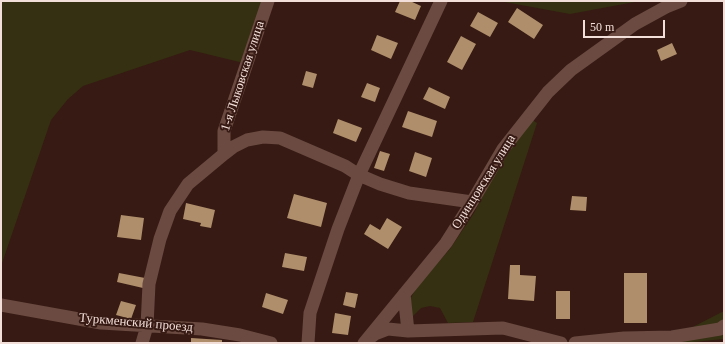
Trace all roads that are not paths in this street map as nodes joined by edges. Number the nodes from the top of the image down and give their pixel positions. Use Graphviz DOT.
graph roads {
  1 [pos="268,1"];
  2 [pos="441,1"];
  3 [pos="681,1"];
  4 [pos="224,154"];
  5 [pos="359,175"];
  6 [pos="472,202"];
  7 [pos="404,294"];
  8 [pos="1,306"];
  9 [pos="147,326"];
  10 [pos="724,326"];
  11 [pos="408,331"];
  12 [pos="365,342"];
  13 [pos="142,343"];
  14 [pos="271,343"];
  15 [pos="308,343"];
  16 [pos="561,343"];
  17 [pos="575,343"];
  1 -- 4 [label="street, 1-я Лыковская улица"];
  2 -- 5 [label="street"];
  3 -- 6 [label="street, Одинцовская улица"];
  4 -- 5 [label="street"];
  4 -- 9 [label="street"];
  5 -- 6 [label="street"];
  5 -- 15 [label="street"];
  6 -- 7 [label="street, Одинцовская улица"];
  7 -- 11 [label="street"];
  7 -- 12 [label="street, Одинцовская улица"];
  8 -- 9 [label="street, Туркменский проезд"];
  9 -- 13 [label="street"];
  9 -- 14 [label="street, Туркменский проезд"];
  10 -- 17 [label="street"];
  11 -- 12 [label="street"];
  11 -- 16 [label="street"];
}
